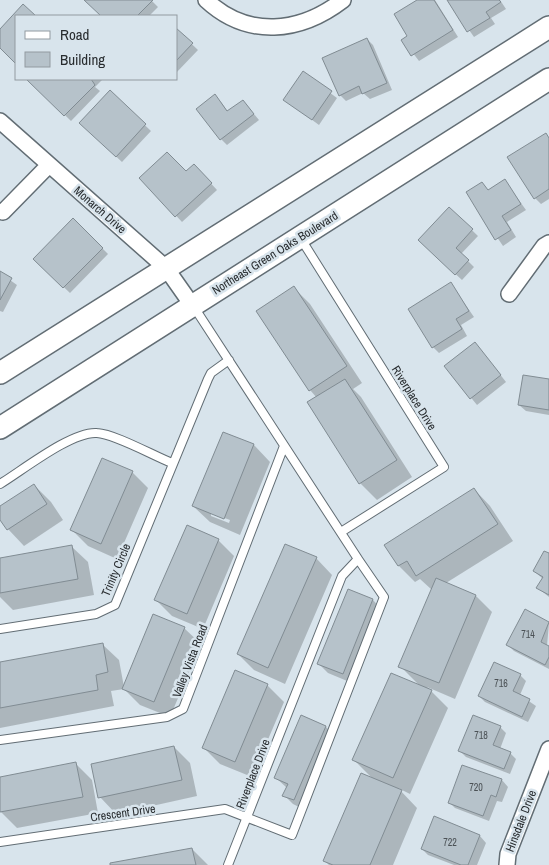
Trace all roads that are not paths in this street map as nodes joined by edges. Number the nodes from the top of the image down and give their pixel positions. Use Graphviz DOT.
graph roads {
  1 [pos="206,0"];
  2 [pos="343,0"];
  3 [pos="549,27"];
  4 [pos="549,79"];
  5 [pos="0,121"];
  6 [pos="49,165"];
  7 [pos="3,212"];
  8 [pos="300,237"];
  9 [pos="549,243"];
  10 [pos="166,268"];
  11 [pos="509,294"];
  12 [pos="192,305"];
  13 [pos="229,360"];
  14 [pos="0,373"];
  15 [pos="0,428"];
  16 [pos="284,446"];
  17 [pos="172,464"];
  18 [pos="0,484"];
  19 [pos="341,532"];
  20 [pos="358,559"];
  21 [pos="0,629"];
  22 [pos="0,740"];
  23 [pos="549,749"];
  24 [pos="248,817"];
  25 [pos="0,842"];
  26 [pos="228,865"];
  27 [pos="507,865"];
  1 -- 2 [label="street"];
  3 -- 10 [label="main road"];
  4 -- 8 [label="main road, Northeast Green Oaks Boulevard"];
  5 -- 6 [label="street, Monarch Drive"];
  6 -- 7 [label="street"];
  6 -- 10 [label="street, Monarch Drive"];
  8 -- 12 [label="main road, Northeast Green Oaks Boulevard"];
  8 -- 19 [label="lane, Riverplace Drive"];
  9 -- 11 [label="street"];
  10 -- 12 [label="street, Monarch Drive"];
  10 -- 14 [label="main road"];
  12 -- 13 [label="lane"];
  12 -- 15 [label="main road, Northeast Green Oaks Boulevard"];
  13 -- 16 [label="lane"];
  13 -- 17 [label="lane, Trinity Circle"];
  16 -- 19 [label="lane"];
  16 -- 22 [label="lane, Valley Vista Road"];
  17 -- 18 [label="lane"];
  17 -- 21 [label="lane, Trinity Circle"];
  19 -- 20 [label="lane"];
  20 -- 24 [label="lane, Riverplace Drive"];
  20 -- 24 [label="lane, Crescent Drive"];
  23 -- 27 [label="street, Hinsdale Drive"];
  24 -- 25 [label="lane, Crescent Drive"];
  24 -- 26 [label="lane, Riverplace Drive"];
}
